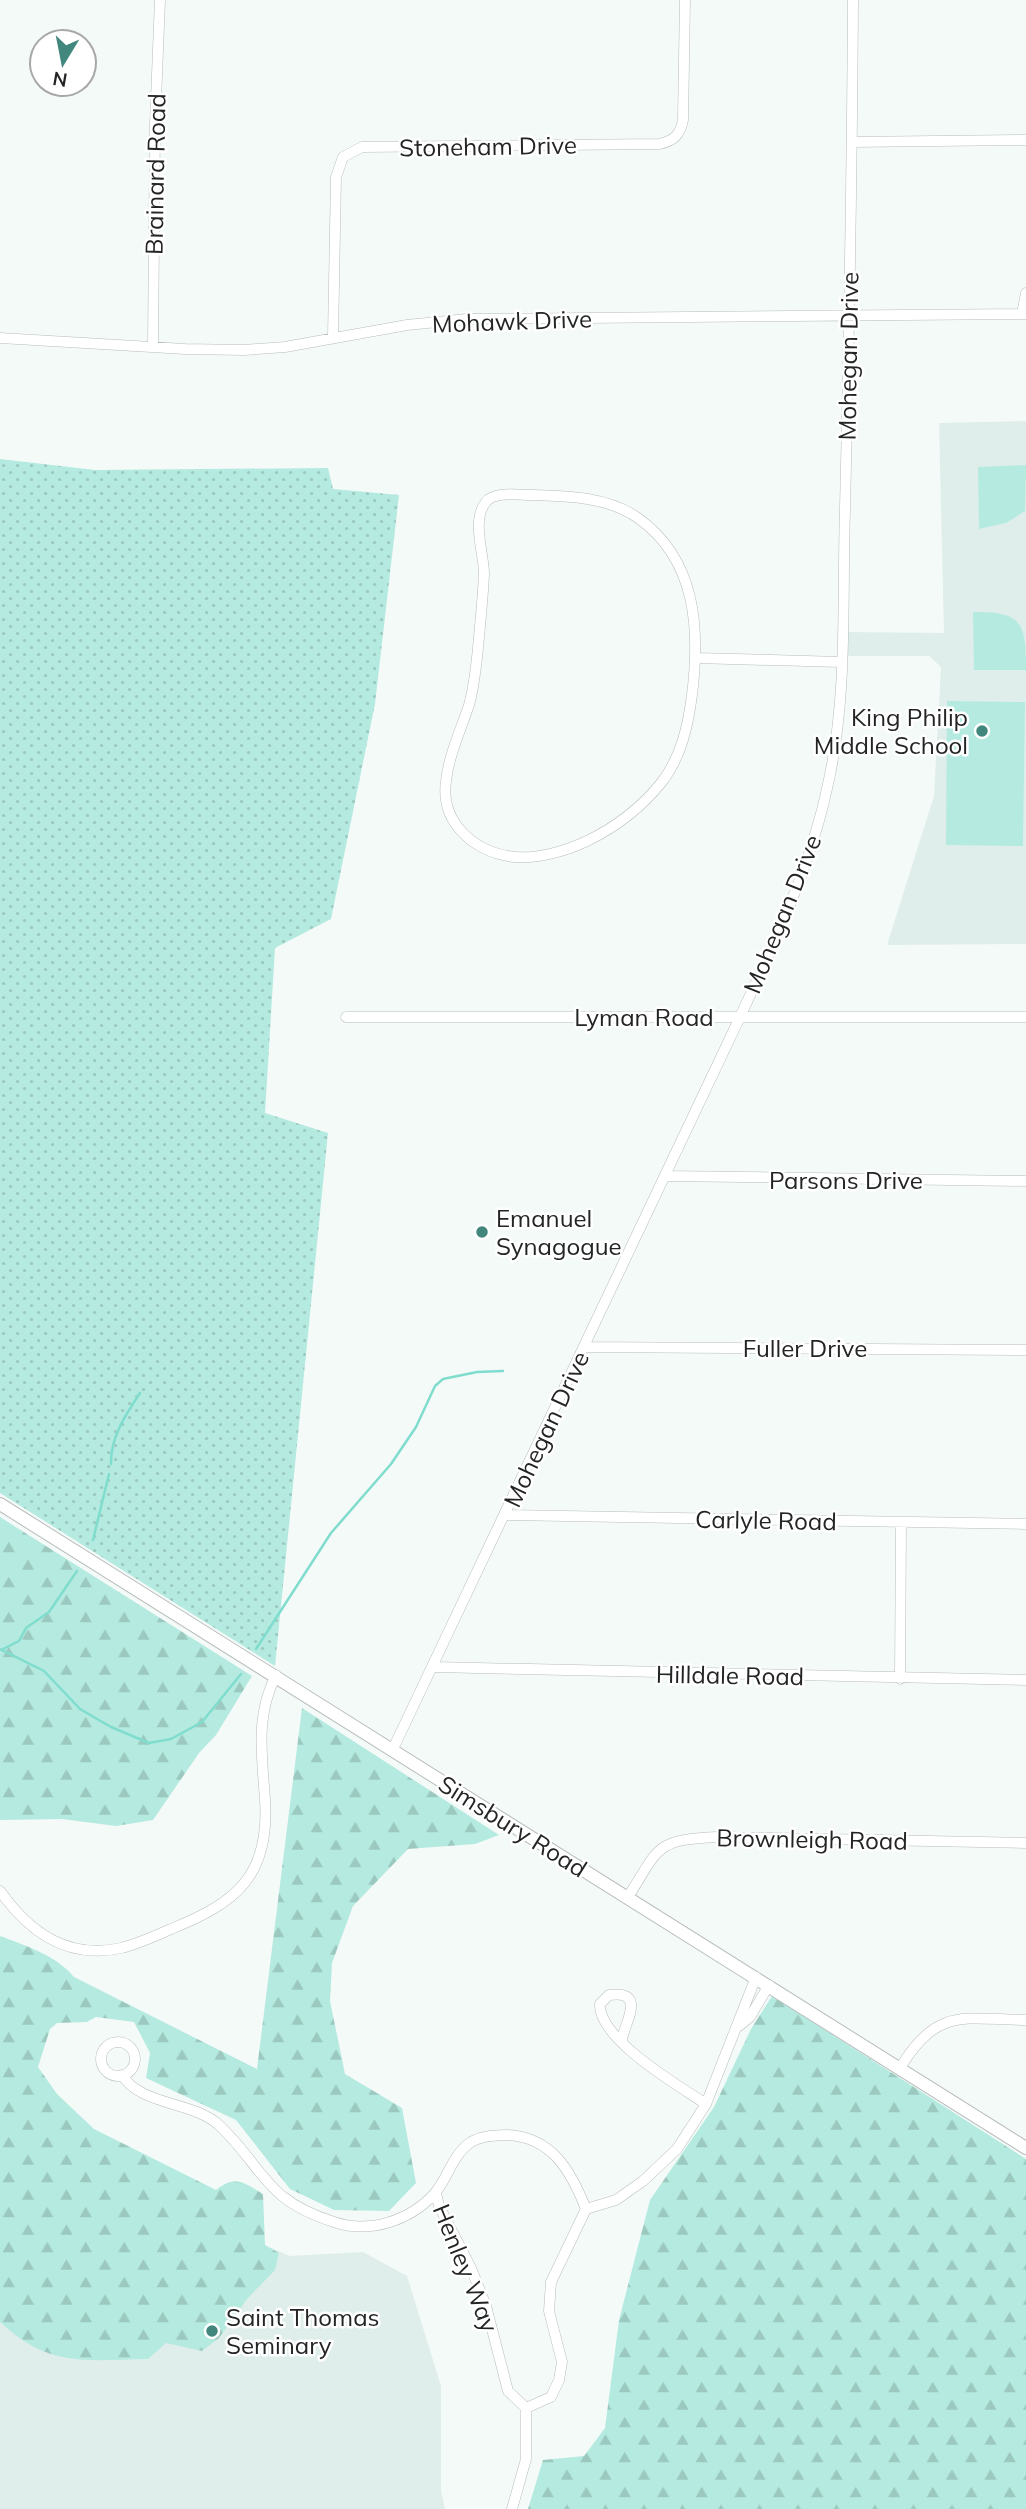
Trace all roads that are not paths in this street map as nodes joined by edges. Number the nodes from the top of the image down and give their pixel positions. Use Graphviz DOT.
graph roads {
  1 [pos="160,0"];
  2 [pos="685,0"];
  3 [pos="853,0"];
  4 [pos="1026,140"];
  5 [pos="852,142"];
  6 [pos="1026,293"];
  7 [pos="1024,314"];
  8 [pos="850,316"];
  9 [pos="333,337"];
  10 [pos="0,338"];
  11 [pos="153,347"];
  12 [pos="696,658"];
  13 [pos="841,662"];
  14 [pos="346,1017"];
  15 [pos="740,1017"];
  16 [pos="1026,1017"];
  17 [pos="665,1176"];
  18 [pos="1026,1181"];
  19 [pos="584,1347"];
  20 [pos="1026,1350"];
  21 [pos="0,1504"];
  22 [pos="505,1516"];
  23 [pos="901,1522"];
  24 [pos="1026,1524"];
  25 [pos="433,1667"];
  26 [pos="276,1675"];
  27 [pos="900,1679"];
  28 [pos="1026,1680"];
  29 [pos="392,1751"];
  30 [pos="1026,1843"];
  31 [pos="0,1891"];
  32 [pos="628,1897"];
  33 [pos="756,1978"];
  34 [pos="769,1985"];
  35 [pos="1026,2020"];
  36 [pos="739,2026"];
  37 [pos="622,2040"];
  38 [pos="900,2068"];
  39 [pos="122,2075"];
  40 [pos="706,2104"];
  41 [pos="1026,2148"];
  42 [pos="436,2193"];
  43 [pos="586,2209"];
  44 [pos="526,2408"];
  45 [pos="512,2509"];
  1 -- 11 [label="street, Brainard Road"];
  2 -- 9 [label="street, Stoneham Drive"];
  3 -- 5 [label="street, Mohegan Drive"];
  4 -- 5 [label="street"];
  5 -- 8 [label="street, Mohegan Drive"];
  6 -- 7 [label="street"];
  7 -- 8 [label="street, Mohawk Drive"];
  8 -- 9 [label="street, Mohawk Drive"];
  8 -- 13 [label="street, Mohegan Drive"];
  9 -- 11 [label="street, Mohawk Drive"];
  10 -- 11 [label="street, Mohawk Drive"];
  12 -- 12 [label="street"];
  12 -- 13 [label="street"];
  13 -- 15 [label="street, Mohegan Drive"];
  14 -- 15 [label="street, Lyman Road"];
  15 -- 16 [label="street, Lyman Road"];
  15 -- 17 [label="street, Mohegan Drive"];
  17 -- 18 [label="street, Parsons Drive"];
  17 -- 19 [label="street, Mohegan Drive"];
  19 -- 20 [label="street, Fuller Drive"];
  19 -- 22 [label="street, Mohegan Drive"];
  21 -- 26 [label="main road, Simsbury Road"];
  22 -- 23 [label="street, Carlyle Road"];
  22 -- 25 [label="street, Mohegan Drive"];
  23 -- 24 [label="street, Carlyle Road"];
  23 -- 27 [label="street"];
  25 -- 27 [label="street, Hilldale Road"];
  25 -- 29 [label="street, Mohegan Drive"];
  26 -- 29 [label="main road, Simsbury Road"];
  26 -- 31 [label="street"];
  27 -- 28 [label="street, Hilldale Road"];
  29 -- 32 [label="main road, Simsbury Road"];
  30 -- 32 [label="street, Brownleigh Road"];
  32 -- 33 [label="main road, Simsbury Road"];
  33 -- 34 [label="main road, Simsbury Road"];
  33 -- 36 [label="street"];
  34 -- 36 [label="street"];
  34 -- 38 [label="main road, Simsbury Road"];
  35 -- 38 [label="street"];
  36 -- 40 [label="street"];
  37 -- 37 [label="street"];
  37 -- 40 [label="street"];
  38 -- 41 [label="main road, Simsbury Road"];
  39 -- 42 [label="street"];
  40 -- 43 [label="street"];
  42 -- 43 [label="street, Henley Way"];
  42 -- 44 [label="street, Henley Way"];
  43 -- 44 [label="street"];
  44 -- 45 [label="street"];
}
